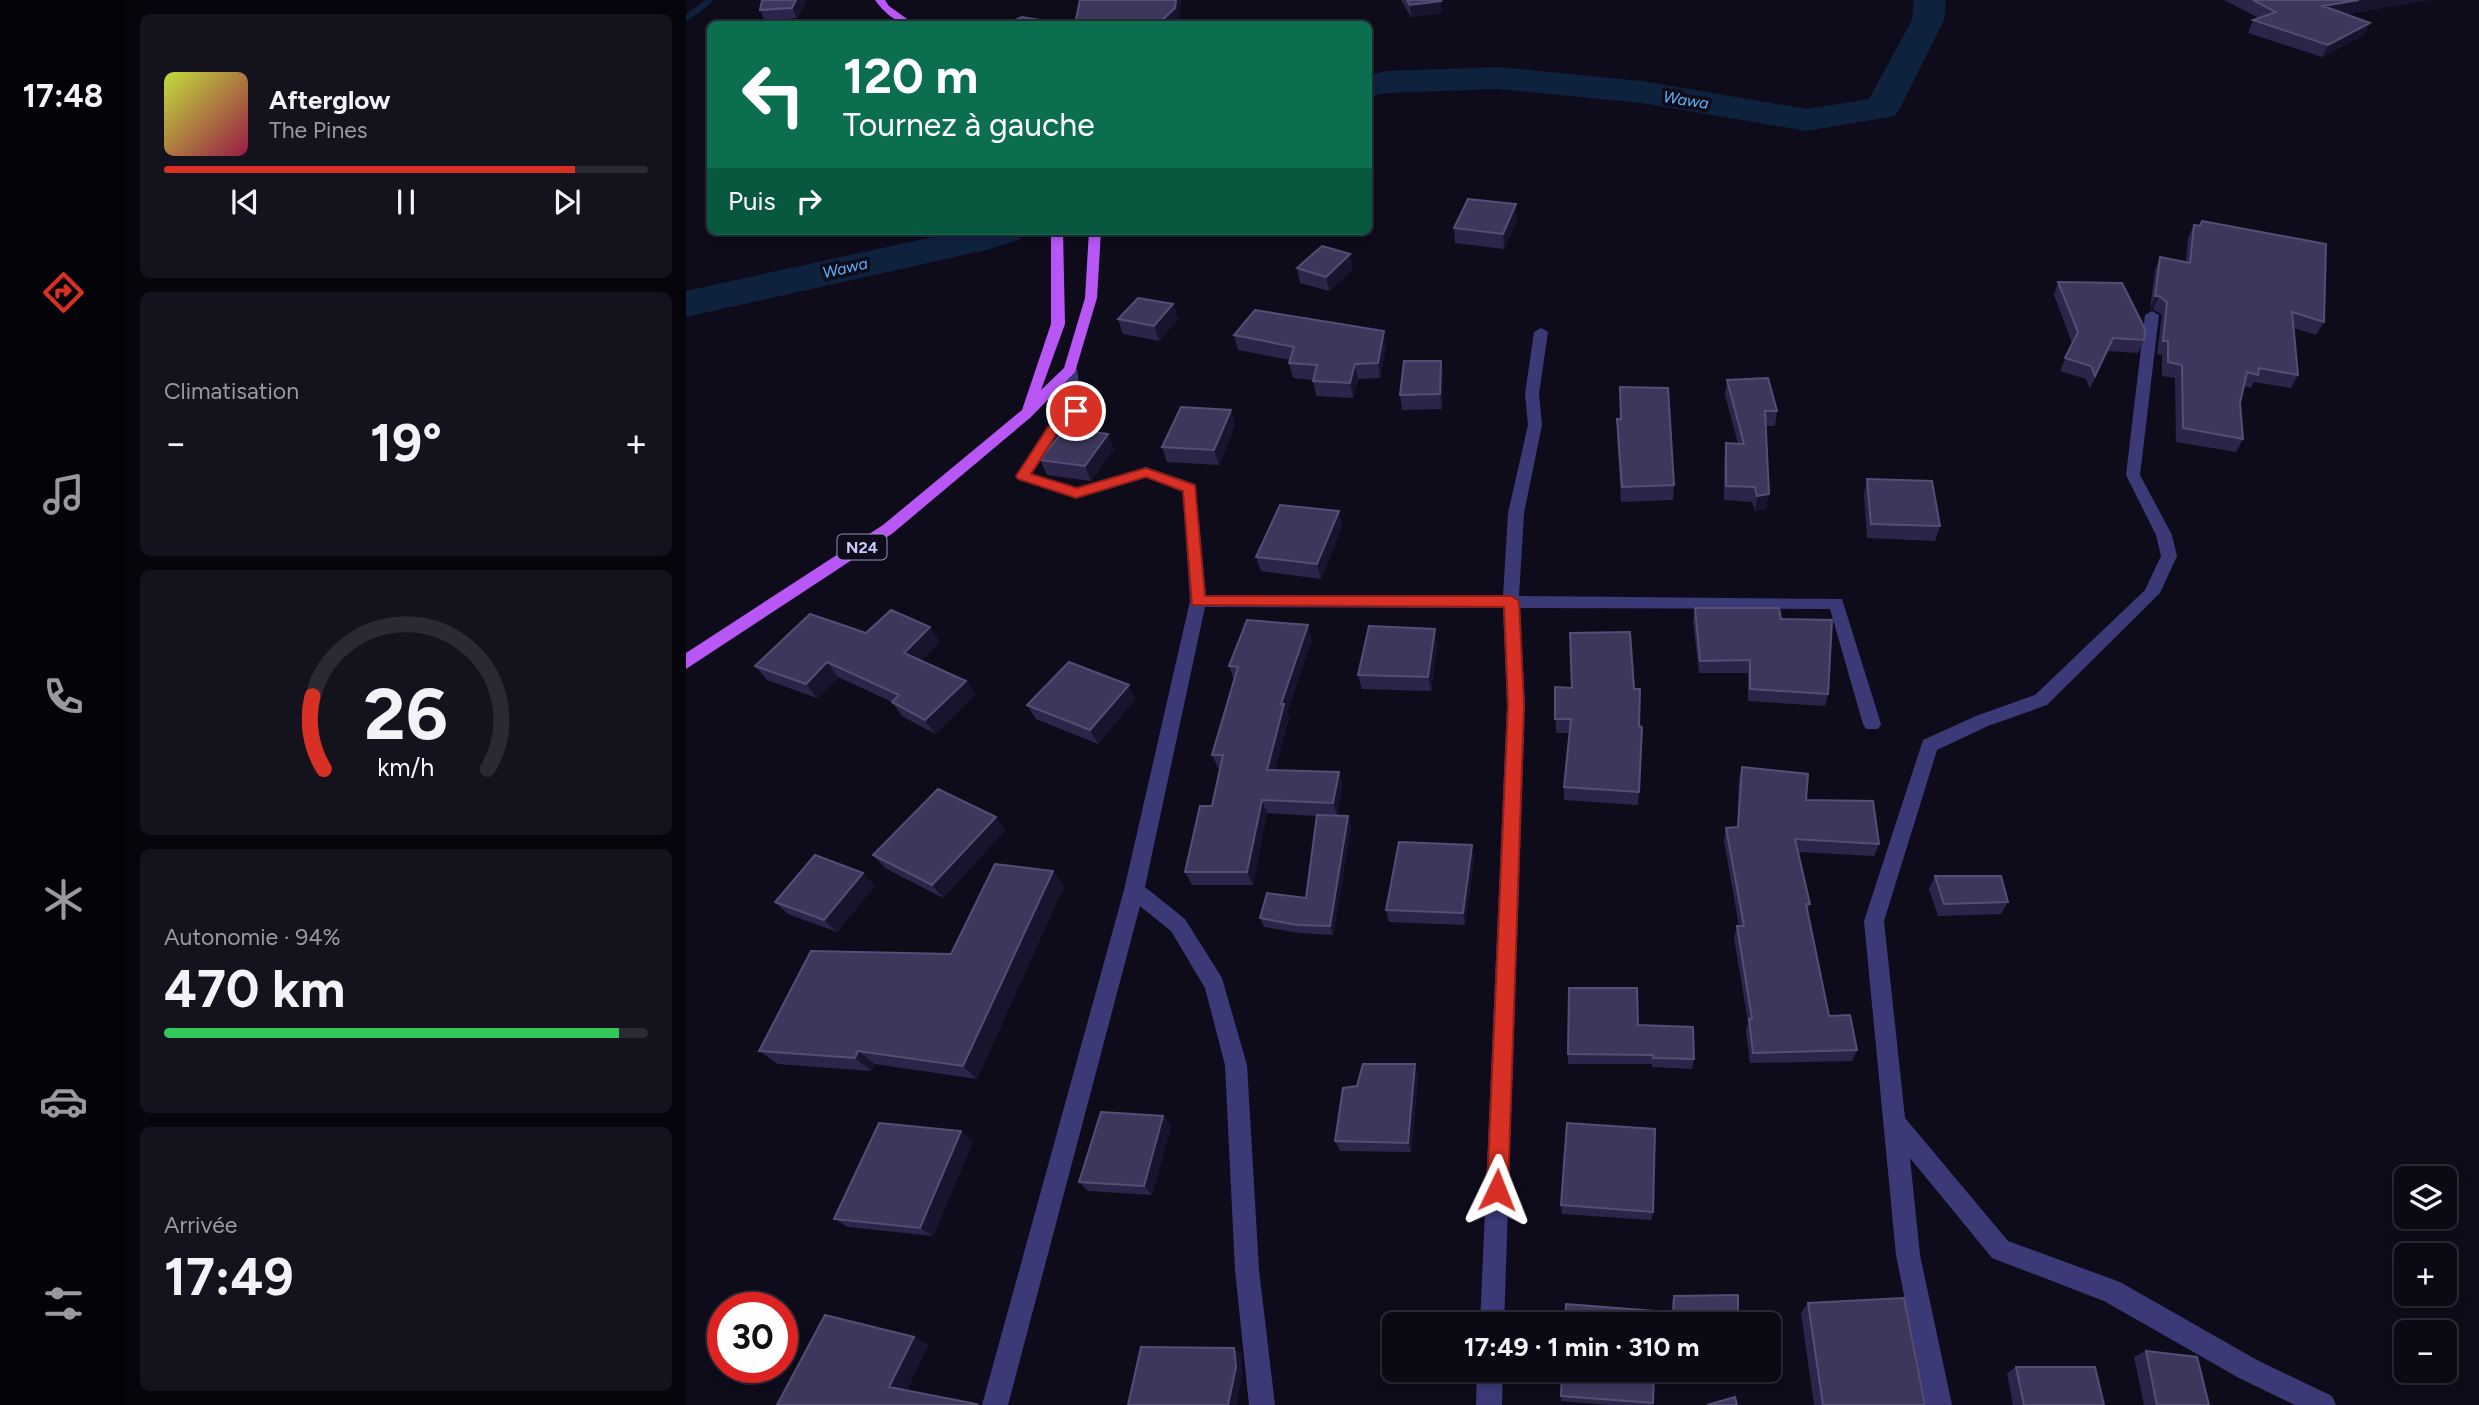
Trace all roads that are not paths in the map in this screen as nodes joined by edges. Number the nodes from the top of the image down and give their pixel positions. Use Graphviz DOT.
graph roads {
  1 [pos="880,0"];
  2 [pos="904,21"];
  3 [pos="1057,235"];
  4 [pos="1095,235"];
  5 [pos="2152,315"];
  6 [pos="1541,332"];
  7 [pos="1070,369"];
  8 [pos="1026,414"];
  9 [pos="1198,601"];
  10 [pos="1511,601"];
  11 [pos="686,662"];
  12 [pos="1872,724"];
  13 [pos="1134,890"];
  14 [pos="1894,1122"];
  15 [pos="1493,1312"];
  16 [pos="1490,1382"];
  17 [pos="995,1405"];
  18 [pos="1262,1405"];
  19 [pos="1489,1405"];
  20 [pos="1939,1405"];
  21 [pos="2323,1405"];
  1 -- 2 [label="main road"];
  3 -- 8 [label="main road"];
  4 -- 7 [label="main road, N24"];
  5 -- 14 [label="street"];
  6 -- 10 [label="street"];
  7 -- 8 [label="main road, N24"];
  7 -- 9 [label="street"];
  8 -- 11 [label="main road, N24"];
  9 -- 10 [label="street"];
  9 -- 13 [label="street"];
  10 -- 12 [label="street"];
  10 -- 15 [label="street"];
  13 -- 17 [label="street"];
  13 -- 18 [label="street"];
  14 -- 20 [label="street"];
  14 -- 21 [label="street"];
  16 -- 19 [label="street"];
}
